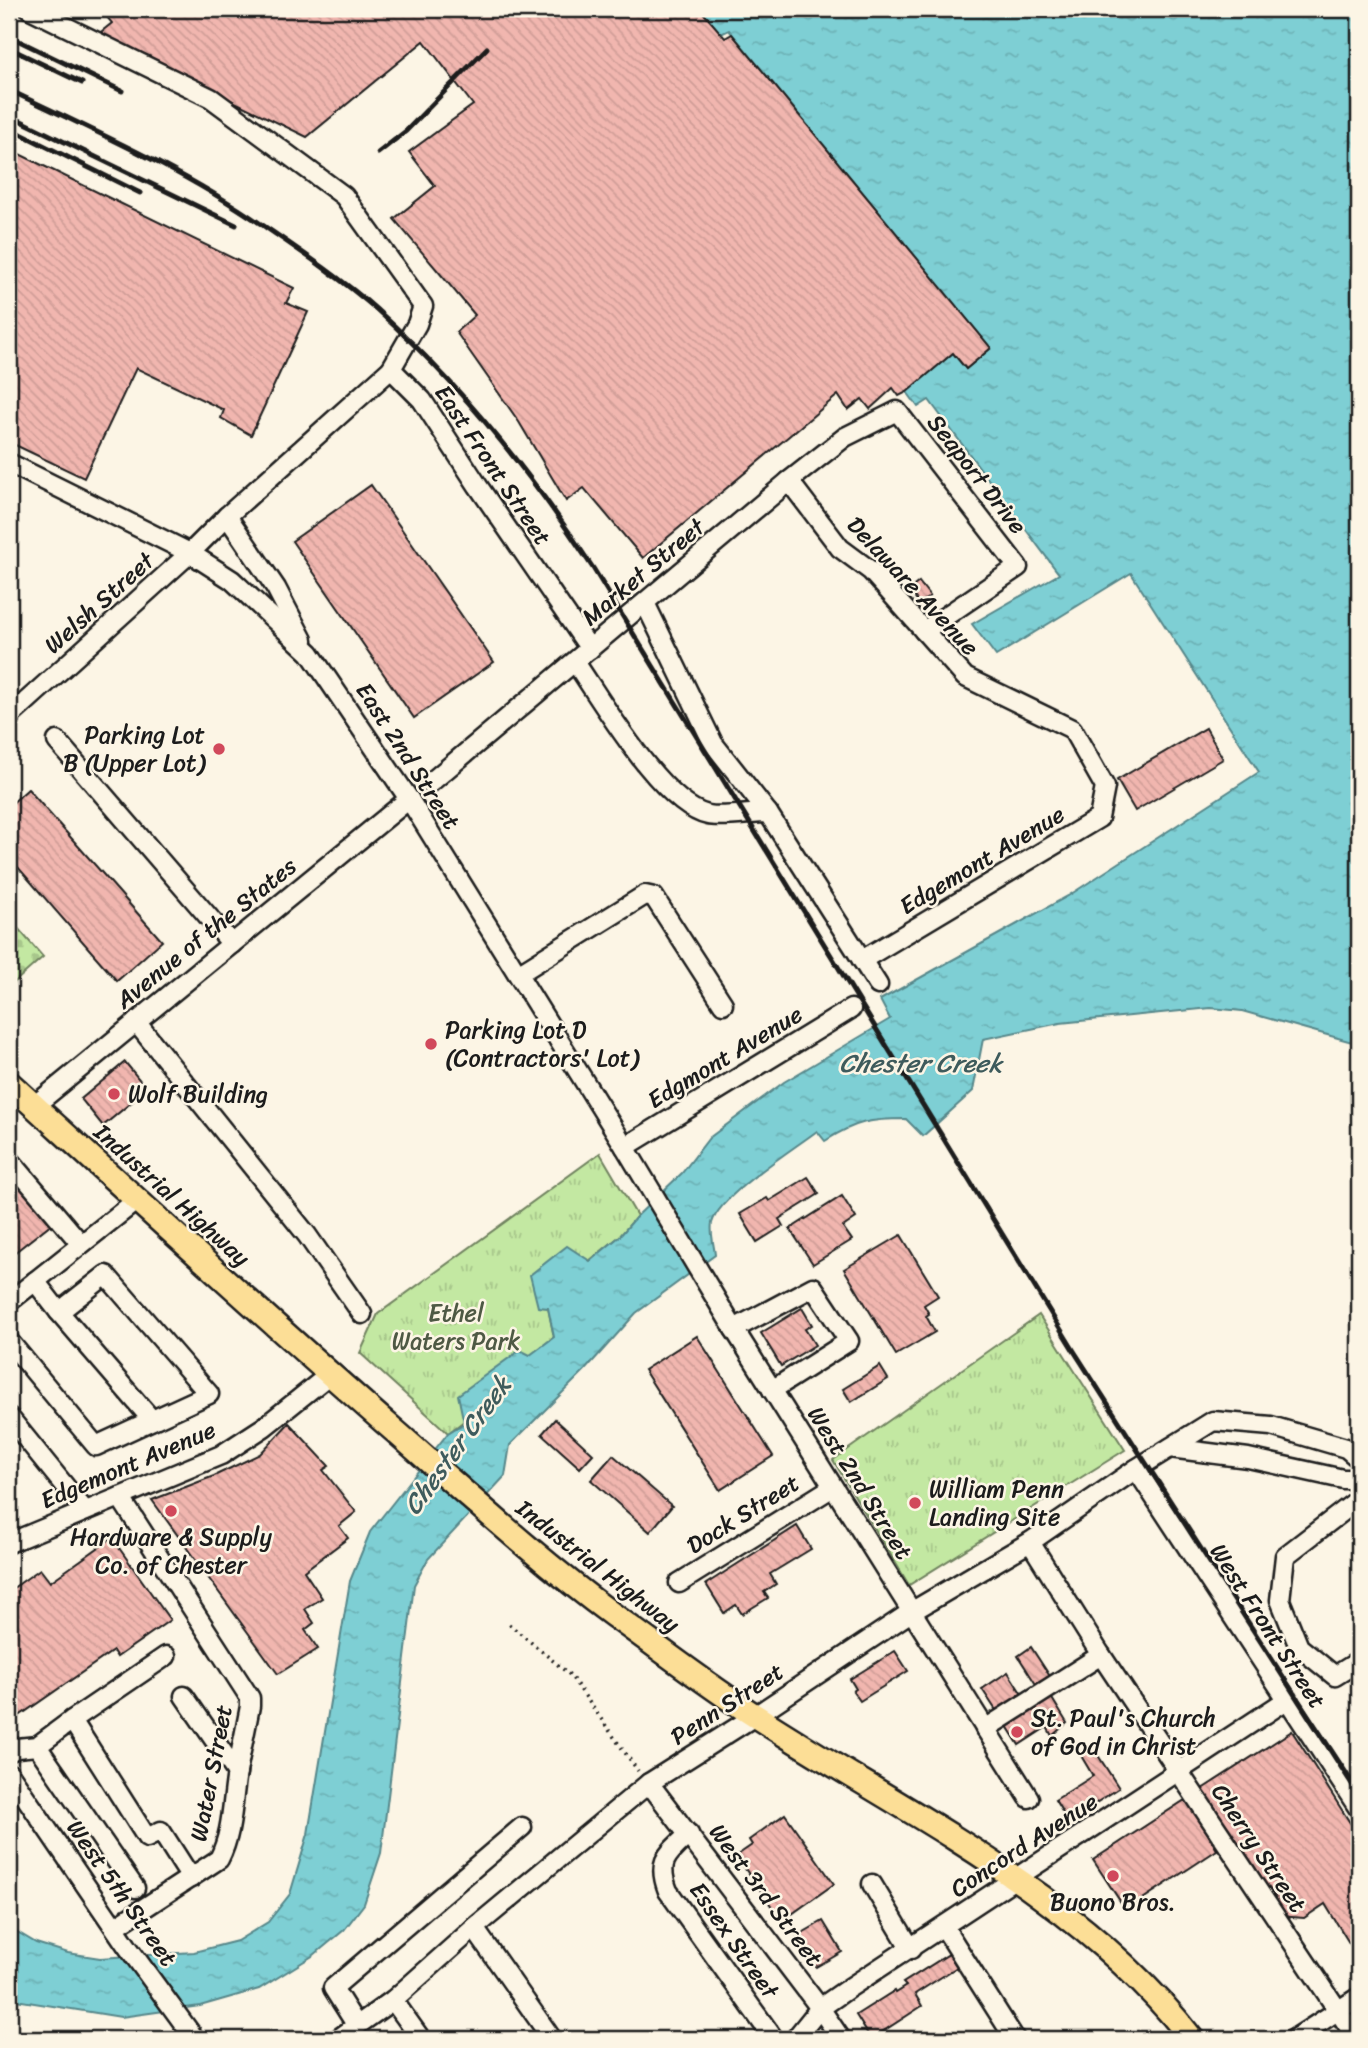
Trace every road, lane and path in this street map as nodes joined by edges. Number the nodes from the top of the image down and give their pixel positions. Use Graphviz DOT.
graph roads {
  1 [pos="30,9"];
  2 [pos="391,369"];
  3 [pos="897,411"];
  4 [pos="9,463"];
  5 [pos="789,481"];
  6 [pos="227,516"];
  7 [pos="190,553"];
  8 [pos="645,603"];
  9 [pos="924,631"];
  10 [pos="590,649"];
  11 [pos="310,653"];
  12 [pos="575,662"];
  13 [pos="9,717"];
  14 [pos="57,741"];
  15 [pos="430,783"];
  16 [pos="1105,787"];
  17 [pos="410,799"];
  18 [pos="768,813"];
  19 [pos="232,944"];
  20 [pos="862,960"];
  21 [pos="518,974"];
  22 [pos="878,985"];
  23 [pos="723,1004"];
  24 [pos="851,1009"];
  25 [pos="136,1022"];
  26 [pos="9,1083"];
  27 [pos="34,1106"];
  28 [pos="625,1146"];
  29 [pos="9,1159"];
  30 [pos="652,1193"];
  31 [pos="137,1200"];
  32 [pos="81,1244"];
  33 [pos="35,1281"];
  34 [pos="9,1301"];
  35 [pos="59,1312"];
  36 [pos="362,1314"];
  37 [pos="734,1329"];
  38 [pos="9,1341"];
  39 [pos="330,1374"];
  40 [pos="772,1390"];
  41 [pos="9,1417"];
  42 [pos="152,1420"];
  43 [pos="1170,1448"];
  44 [pos="1359,1459"];
  45 [pos="1136,1469"];
  46 [pos="1359,1479"];
  47 [pos="833,1487"];
  48 [pos="120,1497"];
  49 [pos="1359,1499"];
  50 [pos="85,1511"];
  51 [pos="1030,1542"];
  52 [pos="9,1543"];
  53 [pos="679,1583"];
  54 [pos="911,1612"];
  55 [pos="509,1624"];
  56 [pos="1101,1655"];
  57 [pos="166,1657"];
  58 [pos="1359,1661"];
  59 [pos="184,1696"];
  60 [pos="1288,1699"];
  61 [pos="755,1716"];
  62 [pos="72,1720"];
  63 [pos="985,1729"];
  64 [pos="37,1746"];
  65 [pos="9,1752"];
  66 [pos="1179,1772"];
  67 [pos="9,1773"];
  68 [pos="237,1773"];
  69 [pos="649,1783"];
  70 [pos="1029,1798"];
  71 [pos="1359,1809"];
  72 [pos="522,1827"];
  73 [pos="689,1834"];
  74 [pos="191,1878"];
  75 [pos="1017,1878"];
  76 [pos="872,1884"];
  77 [pos="135,1888"];
  78 [pos="115,1927"];
  79 [pos="944,1927"];
  80 [pos="474,1928"];
  81 [pos="911,1949"];
  82 [pos="1359,1997"];
  83 [pos="393,2000"];
  84 [pos="820,2008"];
  85 [pos="1339,2011"];
  86 [pos="357,2026"];
  87 [pos="195,2039"];
  88 [pos="338,2039"];
  89 [pos="421,2039"];
  90 [pos="552,2039"];
  91 [pos="774,2039"];
  92 [pos="795,2039"];
  93 [pos="841,2039"];
  94 [pos="1015,2039"];
  95 [pos="1192,2039"];
  96 [pos="1294,2039"];
  97 [pos="1357,2039"];
  1 -- 2 [label="street"];
  2 -- 6 [label="street, Welsh Street"];
  2 -- 10 [label="street, East Front Street"];
  3 -- 5 [label="street, Market Street"];
  3 -- 9 [label="street, Seaport Drive"];
  4 -- 7 [label="street, East 2nd Street"];
  5 -- 8 [label="street, Market Street"];
  5 -- 9 [label="street, Delaware Avenue"];
  6 -- 7 [label="street, Welsh Street"];
  6 -- 11 [label="street"];
  7 -- 11 [label="street, East 2nd Street"];
  7 -- 13 [label="street, Welsh Street"];
  8 -- 10 [label="street, Market Street"];
  8 -- 18 [label="street"];
  9 -- 16 [label="street, Delaware Avenue"];
  10 -- 12 [label="street, Market Street"];
  11 -- 17 [label="street, East 2nd Street"];
  12 -- 15 [label="street, Market Street"];
  12 -- 18 [label="street"];
  14 -- 19 [label="street"];
  16 -- 20 [label="street, Edgemont Avenue"];
  17 -- 19 [label="street, Avenue of the States"];
  17 -- 21 [label="street, East 2nd Street"];
  18 -- 20 [label="street"];
  19 -- 25 [label="street, Avenue of the States"];
  20 -- 22 [label="street"];
  21 -- 23 [label="street"];
  21 -- 28 [label="street, East 2nd Street"];
  24 -- 28 [label="street, Edgmont Avenue"];
  25 -- 27 [label="street, Avenue of the States"];
  25 -- 36 [label="street"];
  26 -- 27 [label="main road, Industrial Highway"];
  27 -- 31 [label="main road, Industrial Highway"];
  28 -- 30 [label="street, East 2nd Street"];
  29 -- 32 [label="street"];
  30 -- 37 [label="street, West 2nd Street"];
  31 -- 32 [label="street"];
  31 -- 39 [label="main road, Industrial Highway"];
  32 -- 33 [label="street"];
  33 -- 34 [label="street"];
  33 -- 35 [label="street"];
  35 -- 42 [label="street"];
  35 -- 42 [label="street"];
  37 -- 40 [label="street, West 2nd Street"];
  37 -- 40 [label="street"];
  38 -- 42 [label="street"];
  39 -- 48 [label="street, Edgemont Avenue"];
  39 -- 61 [label="main road, Industrial Highway"];
  40 -- 47 [label="street, West 2nd Street"];
  41 -- 50 [label="street"];
  43 -- 44 [label="street, Penn Street"];
  43 -- 45 [label="street, Penn Street"];
  43 -- 46 [label="street"];
  45 -- 51 [label="street, Penn Street"];
  45 -- 60 [label="street, West Front Street"];
  47 -- 53 [label="street, Dock Street"];
  47 -- 54 [label="street, West 2nd Street"];
  48 -- 50 [label="street, Edgemont Avenue"];
  48 -- 68 [label="street, Water Street"];
  49 -- 58 [label="street"];
  50 -- 52 [label="street, Edgemont Avenue"];
  51 -- 54 [label="street, Penn Street"];
  51 -- 56 [label="street, Cherry Street"];
  54 -- 61 [label="street, Penn Street"];
  54 -- 63 [label="street, West 2nd Street"];
  55 -- 69 [label="path"];
  56 -- 63 [label="street"];
  56 -- 66 [label="street, Cherry Street"];
  57 -- 62 [label="street"];
  59 -- 68 [label="street"];
  60 -- 66 [label="street, Concord Avenue"];
  60 -- 71 [label="street, West Front Street"];
  61 -- 69 [label="street, Penn Street"];
  61 -- 75 [label="main road, Industrial Highway"];
  62 -- 64 [label="street"];
  62 -- 74 [label="street"];
  63 -- 70 [label="street, West 2nd Street"];
  64 -- 65 [label="street"];
  64 -- 77 [label="street"];
  66 -- 75 [label="street, Concord Avenue"];
  66 -- 85 [label="street, Cherry Street"];
  67 -- 78 [label="street, West 5th Street"];
  68 -- 74 [label="street, Water Street"];
  69 -- 73 [label="street, West 3rd Street"];
  69 -- 80 [label="street, Penn Street"];
  72 -- 86 [label="street"];
  73 -- 84 [label="street, West 3rd Street"];
  73 -- 91 [label="street, Essex Street"];
  74 -- 78 [label="street, Water Street"];
  75 -- 79 [label="street, Concord Avenue"];
  75 -- 95 [label="main road, Industrial Highway"];
  76 -- 81 [label="street"];
  78 -- 87 [label="street, West 5th Street"];
  79 -- 81 [label="street, Concord Avenue"];
  79 -- 94 [label="street"];
  80 -- 83 [label="street, Penn Street"];
  80 -- 90 [label="street"];
  81 -- 84 [label="street, Concord Avenue"];
  82 -- 85 [label="street"];
  83 -- 86 [label="street, Penn Street"];
  83 -- 89 [label="street"];
  84 -- 92 [label="street, Concord Avenue"];
  84 -- 93 [label="street, West 3rd Street"];
  85 -- 96 [label="street"];
  85 -- 97 [label="street, Cherry Street"];
  86 -- 88 [label="street, Penn Street"];
}
